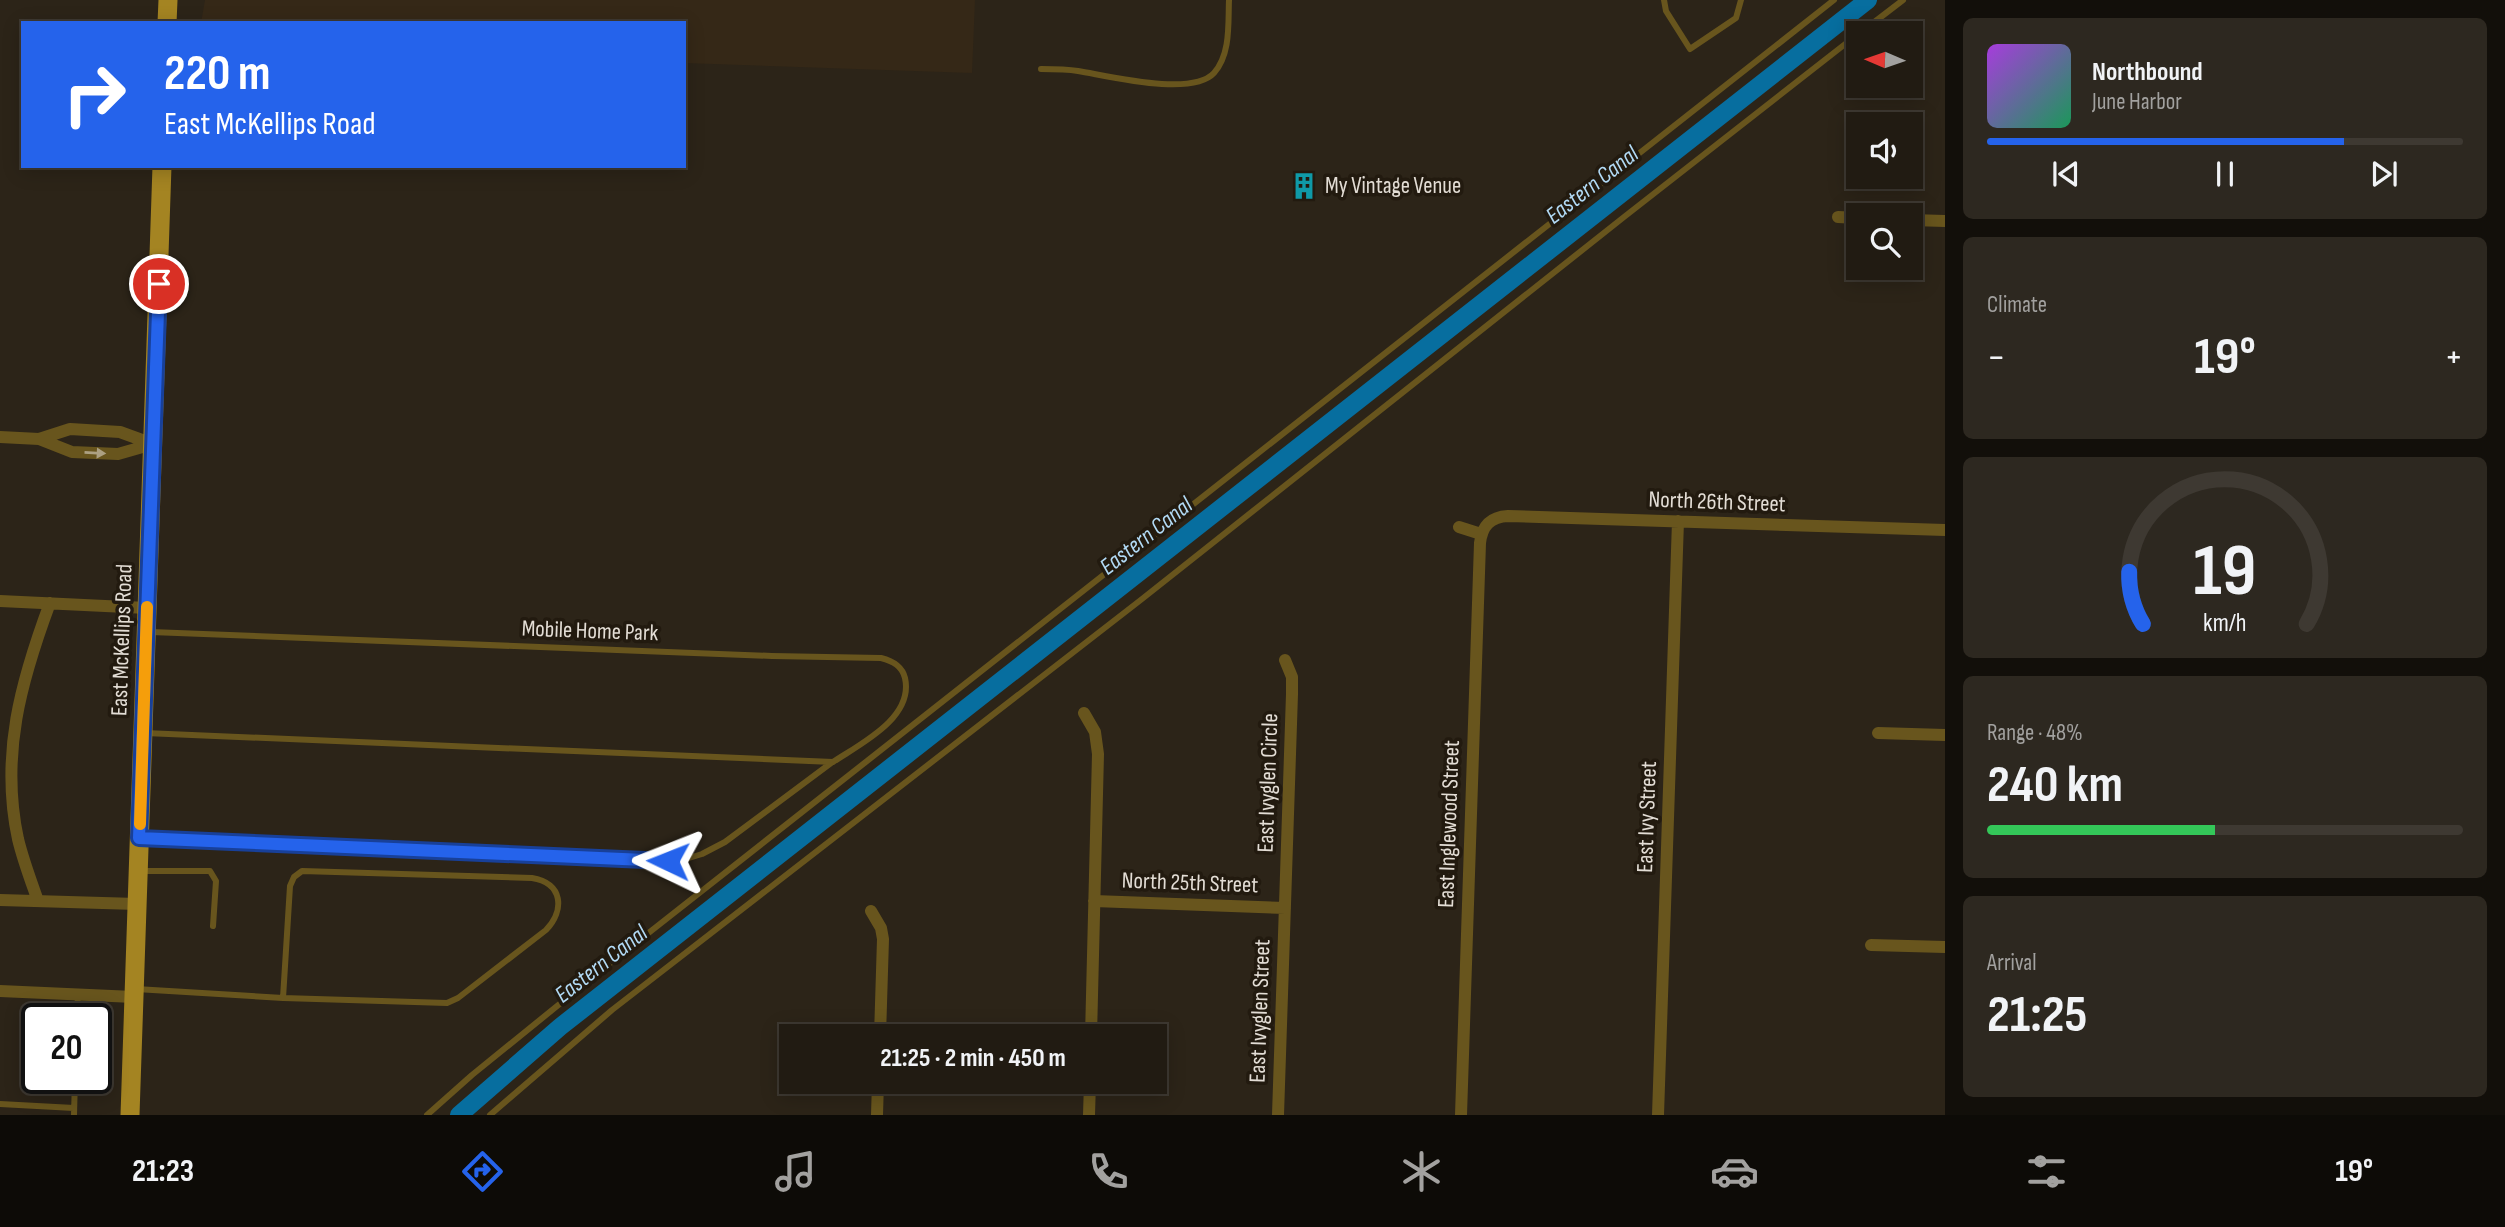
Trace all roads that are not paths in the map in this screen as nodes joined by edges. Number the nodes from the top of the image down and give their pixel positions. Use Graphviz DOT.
graph roads {
  1 [pos="168,0"];
  2 [pos="1229,0"];
  3 [pos="1664,0"];
  4 [pos="1741,0"];
  5 [pos="1834,0"];
  6 [pos="1903,0"];
  7 [pos="167,21"];
  8 [pos="1876,21"];
  9 [pos="1846,44"];
  10 [pos="1041,69"];
  11 [pos="162,168"];
  12 [pos="1838,217"];
  13 [pos="1846,217"];
  14 [pos="1923,220"];
  15 [pos="1945,221"];
  16 [pos="0,437"];
  17 [pos="39,439"];
  18 [pos="153,444"];
  19 [pos="1678,521"];
  20 [pos="1488,522"];
  21 [pos="1459,527"];
  22 [pos="1945,530"];
  23 [pos="1481,534"];
  24 [pos="0,601"];
  25 [pos="50,603"];
  26 [pos="147,608"];
  27 [pos="147,632"];
  28 [pos="1285,660"];
  29 [pos="1084,713"];
  30 [pos="143,733"];
  31 [pos="1878,733"];
  32 [pos="1945,735"];
  33 [pos="833,762"];
  34 [pos="139,838"];
  35 [pos="138,871"];
  36 [pos="0,900"];
  37 [pos="37,901"];
  38 [pos="1094,901"];
  39 [pos="137,904"];
  40 [pos="1284,908"];
  41 [pos="871,911"];
  42 [pos="213,926"];
  43 [pos="1871,945"];
  44 [pos="1945,947"];
  45 [pos="0,991"];
  46 [pos="134,993"];
  47 [pos="78,994"];
  48 [pos="283,998"];
  49 [pos="78,1003"];
  50 [pos="880,1024"];
  51 [pos="1091,1024"];
  52 [pos="878,1094"];
  53 [pos="1090,1094"];
  54 [pos="0,1104"];
  55 [pos="74,1111"];
  56 [pos="130,1115"];
  57 [pos="427,1115"];
  58 [pos="490,1115"];
  59 [pos="877,1115"];
  60 [pos="1089,1115"];
  61 [pos="1278,1115"];
  62 [pos="1461,1115"];
  63 [pos="1658,1115"];
  1 -- 7 [label="main road"];
  2 -- 10 [label="lane"];
  3 -- 4 [label="lane"];
  5 -- 57 [label="lane"];
  6 -- 8 [label="lane"];
  9 -- 58 [label="lane"];
  11 -- 18 [label="main road, East McKellips Road"];
  12 -- 13 [label="street"];
  14 -- 15 [label="street"];
  16 -- 17 [label="street"];
  17 -- 18 [label="street"];
  17 -- 18 [label="street, one-way"];
  18 -- 26 [label="main road, East McKellips Road"];
  19 -- 20 [label="street, North 26th Street"];
  19 -- 22 [label="street, North 26th Street"];
  19 -- 63 [label="street, East Ivy Street"];
  20 -- 23 [label="street, East Inglewood Street"];
  21 -- 23 [label="street"];
  23 -- 62 [label="street, East Inglewood Street"];
  24 -- 25 [label="street"];
  25 -- 26 [label="street"];
  25 -- 37 [label="street"];
  26 -- 27 [label="main road, East McKellips Road"];
  27 -- 30 [label="main road, East McKellips Road"];
  27 -- 33 [label="lane, Mobile Home Park"];
  28 -- 40 [label="street, East Ivyglen Circle"];
  29 -- 38 [label="street"];
  30 -- 33 [label="lane"];
  30 -- 34 [label="main road, East McKellips Road"];
  31 -- 32 [label="street"];
  33 -- 34 [label="lane, Mobile Home Park"];
  34 -- 35 [label="main road, East McKellips Road"];
  35 -- 39 [label="main road, East McKellips Road"];
  35 -- 42 [label="lane"];
  36 -- 37 [label="street"];
  37 -- 39 [label="street"];
  38 -- 40 [label="street, North 25th Street"];
  38 -- 51 [label="street"];
  39 -- 46 [label="main road, East McKellips Road"];
  40 -- 61 [label="street, East Ivyglen Street"];
  41 -- 50 [label="street"];
  43 -- 44 [label="street"];
  45 -- 47 [label="street"];
  46 -- 47 [label="street"];
  46 -- 48 [label="lane"];
  46 -- 56 [label="main road, East McKellips Road"];
  47 -- 49 [label="lane"];
  48 -- 48 [label="lane"];
  52 -- 59 [label="street"];
  53 -- 60 [label="street"];
  54 -- 55 [label="lane"];
}
